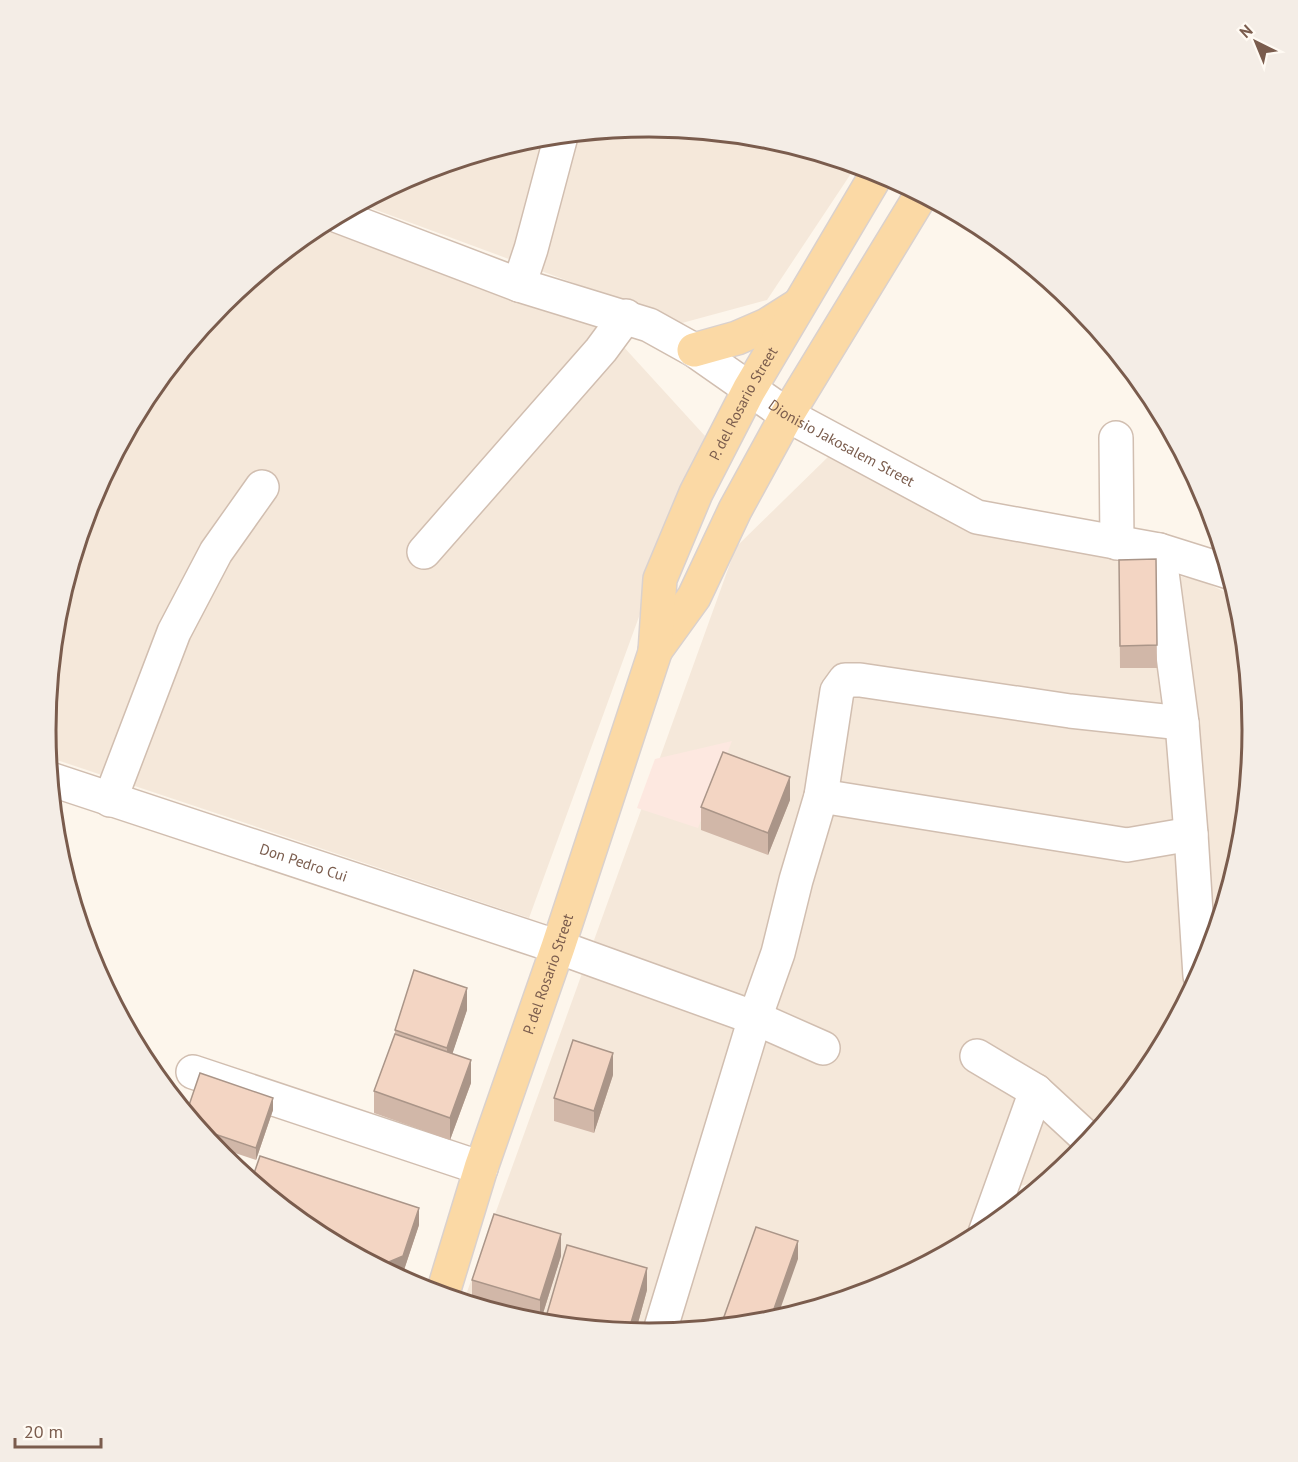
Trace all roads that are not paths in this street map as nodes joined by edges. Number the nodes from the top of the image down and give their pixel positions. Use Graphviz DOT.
graph roads {
  1 [pos="559,145"];
  2 [pos="872,182"];
  3 [pos="917,202"];
  4 [pos="348,220"];
  5 [pos="519,285"];
  6 [pos="801,303"];
  7 [pos="626,316"];
  8 [pos="694,350"];
  9 [pos="749,390"];
  10 [pos="787,415"];
  11 [pos="1116,438"];
  12 [pos="262,487"];
  13 [pos="1117,543"];
  14 [pos="1159,550"];
  15 [pos="424,552"];
  16 [pos="1220,569"];
  17 [pos="655,652"];
  18 [pos="1182,723"];
  19 [pos="58,782"];
  20 [pos="821,796"];
  21 [pos="110,800"];
  22 [pos="1191,834"];
  23 [pos="558,947"];
  24 [pos="1199,954"];
  25 [pos="755,1018"];
  26 [pos="823,1048"];
  27 [pos="977,1056"];
  28 [pos="193,1072"];
  29 [pos="1036,1091"];
  30 [pos="1083,1135"];
  31 [pos="481,1168"];
  32 [pos="991,1215"];
  33 [pos="445,1288"];
  34 [pos="662,1324"];
  1 -- 5 [label="street"];
  2 -- 6 [label="main road, P. del Rosario Street"];
  3 -- 10 [label="main road, P. del Rosario Street"];
  4 -- 5 [label="street, Dionisio Jakosalem Street"];
  5 -- 7 [label="street, Dionisio Jakosalem Street"];
  6 -- 8 [label="main road"];
  6 -- 9 [label="main road, P. del Rosario Street"];
  7 -- 8 [label="street, Dionisio Jakosalem Street"];
  7 -- 15 [label="street"];
  8 -- 9 [label="street, Dionisio Jakosalem Street"];
  9 -- 10 [label="street, Dionisio Jakosalem Street"];
  9 -- 17 [label="main road, P. del Rosario Street"];
  10 -- 13 [label="street, Dionisio Jakosalem Street"];
  10 -- 17 [label="main road, P. del Rosario Street"];
  11 -- 13 [label="street"];
  12 -- 21 [label="street"];
  13 -- 14 [label="street, Dionisio Jakosalem Street"];
  14 -- 16 [label="street, Dionisio Jakosalem Street"];
  14 -- 18 [label="street"];
  17 -- 23 [label="main road, P. del Rosario Street"];
  18 -- 20 [label="street"];
  18 -- 22 [label="street"];
  19 -- 21 [label="street, Don Pedro Cui"];
  20 -- 22 [label="street"];
  20 -- 25 [label="street"];
  21 -- 23 [label="street, Don Pedro Cui"];
  22 -- 24 [label="street"];
  23 -- 25 [label="street, Don Pedro Cui"];
  23 -- 31 [label="main road, P. del Rosario Street"];
  25 -- 26 [label="street, Don Pedro Cui"];
  25 -- 34 [label="street"];
  27 -- 29 [label="street"];
  28 -- 31 [label="street"];
  29 -- 30 [label="street"];
  29 -- 32 [label="street"];
  31 -- 33 [label="main road, P. del Rosario Street"];
}
